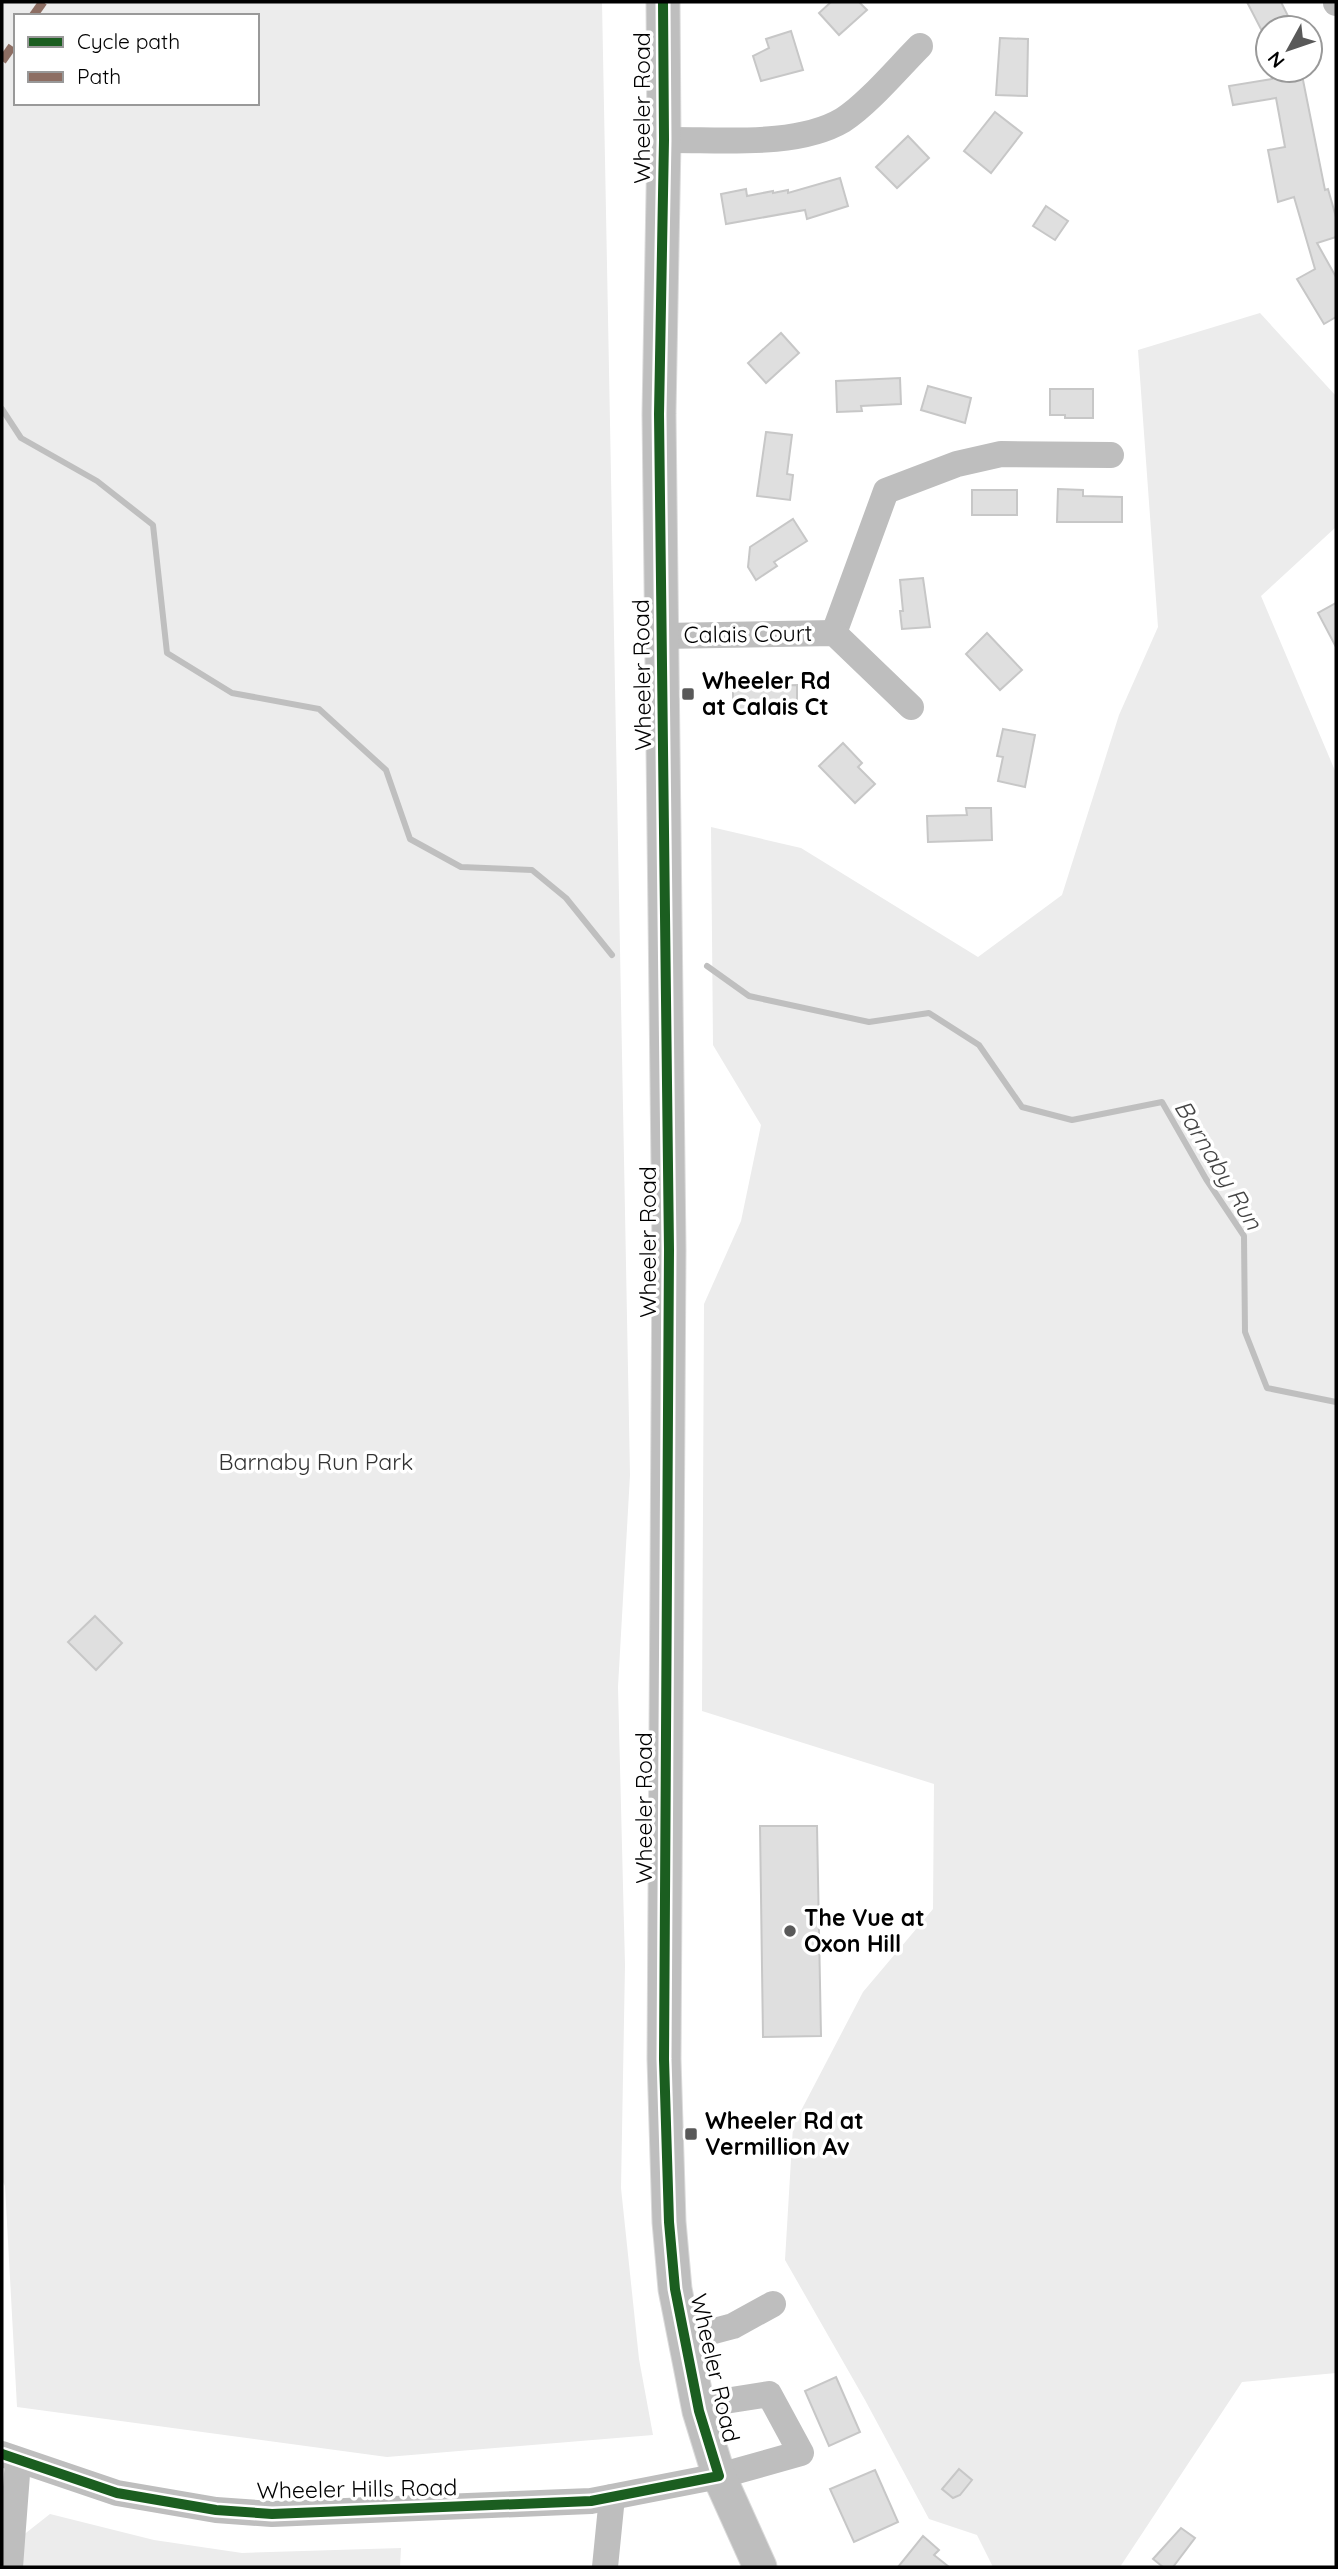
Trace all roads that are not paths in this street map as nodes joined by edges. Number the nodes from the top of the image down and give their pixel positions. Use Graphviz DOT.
graph roads {
  1 [pos="663,2"];
  2 [pos="920,46"];
  3 [pos="664,140"];
  4 [pos="1111,456"];
  5 [pos="834,633"];
  6 [pos="663,636"];
  7 [pos="911,707"];
  8 [pos="773,2304"];
  9 [pos="684,2339"];
  10 [pos="697,2400"];
  11 [pos="10,2457"];
  12 [pos="719,2476"];
  13 [pos="612,2497"];
  14 [pos="10,2567"];
  15 [pos="605,2567"];
  16 [pos="760,2567"];
  1 -- 3 [label="main road, Wheeler Road"];
  2 -- 3 [label="street"];
  3 -- 6 [label="main road, Wheeler Road"];
  4 -- 5 [label="street, Calais Court"];
  5 -- 6 [label="street, Calais Court"];
  5 -- 7 [label="street, Calais Court"];
  6 -- 9 [label="main road, Wheeler Road"];
  8 -- 9 [label="street"];
  9 -- 10 [label="main road, Wheeler Road"];
  10 -- 12 [label="main road, Wheeler Road"];
  10 -- 12 [label="street, Wheeler Hills Road"];
  11 -- 13 [label="street, Wheeler Hills Road"];
  11 -- 14 [label="street"];
  12 -- 13 [label="street, Wheeler Hills Road"];
  12 -- 16 [label="main road, Wheeler Road"];
  13 -- 15 [label="street"];
}
